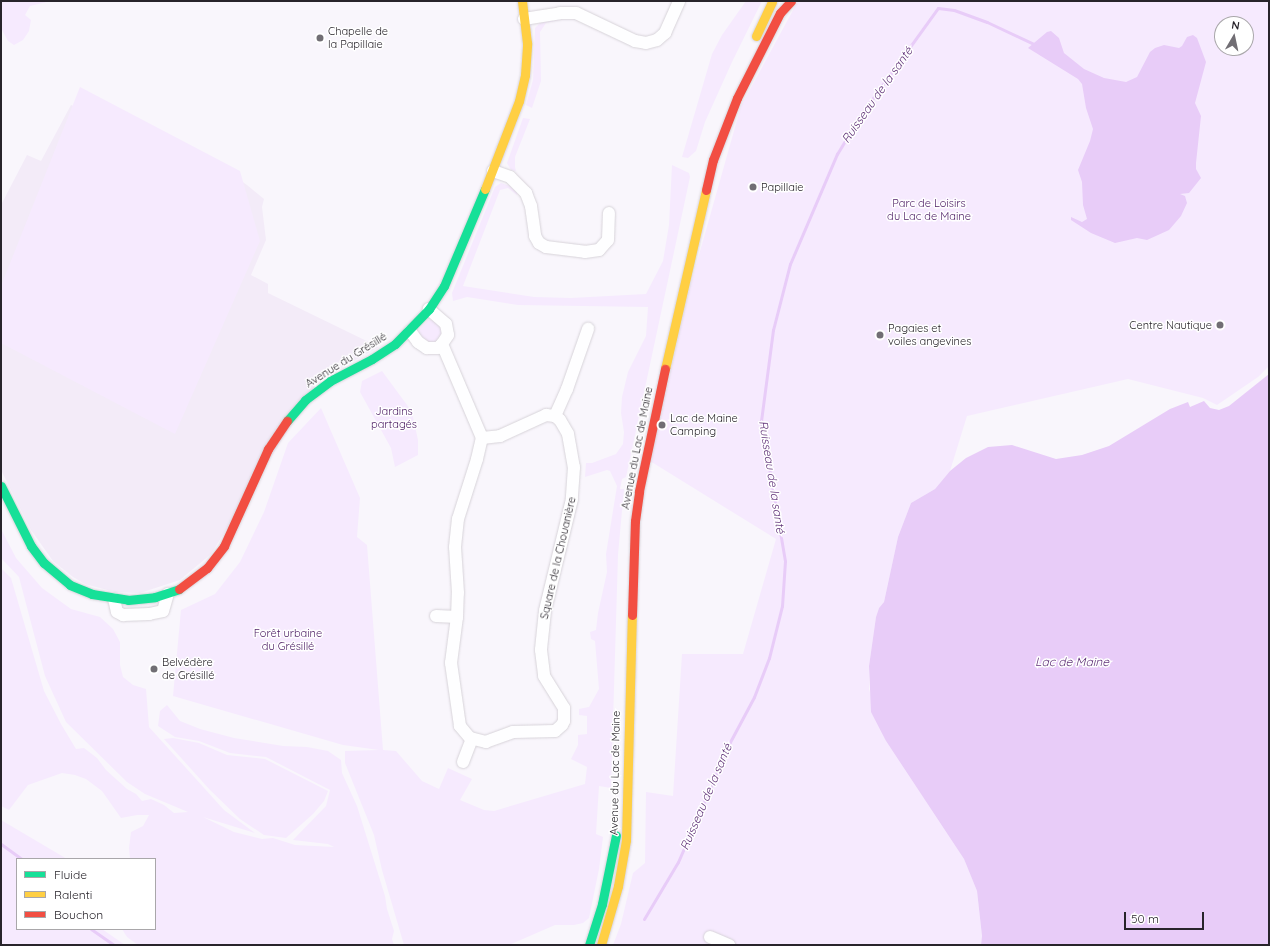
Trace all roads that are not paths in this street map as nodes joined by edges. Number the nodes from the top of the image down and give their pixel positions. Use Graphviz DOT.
graph roads {
  1 [pos="522,1"];
  2 [pos="679,1"];
  3 [pos="772,1"];
  4 [pos="791,1"];
  5 [pos="571,6"];
  6 [pos="524,19"];
  7 [pos="752,45"];
  8 [pos="493,171"];
  9 [pos="696,190"];
  10 [pos="609,213"];
  11 [pos="429,308"];
  12 [pos="588,329"];
  13 [pos="410,331"];
  14 [pos="442,344"];
  15 [pos="555,416"];
  16 [pos="482,438"];
  17 [pos="1,486"];
  18 [pos="168,594"];
  19 [pos="114,600"];
  20 [pos="436,616"];
  21 [pos="457,617"];
  22 [pos="472,739"];
  23 [pos="463,762"];
  24 [pos="710,937"];
  25 [pos="589,945"];
  26 [pos="602,945"];
  27 [pos="729,945"];
  1 -- 6 [label="street, Avenue du Grésillé"];
  2 -- 5 [label="street"];
  3 -- 7 [label="street"];
  4 -- 26 [label="street, Avenue du Lac de Maine"];
  5 -- 6 [label="street"];
  6 -- 8 [label="street, Avenue du Grésillé"];
  8 -- 10 [label="street"];
  8 -- 11 [label="street, Avenue du Grésillé"];
  9 -- 25 [label="street, Avenue du Lac de Maine"];
  11 -- 13 [label="street, Avenue du Grésillé"];
  11 -- 14 [label="street"];
  12 -- 15 [label="street"];
  13 -- 14 [label="street"];
  13 -- 18 [label="street, Avenue du Grésillé"];
  14 -- 16 [label="street"];
  15 -- 16 [label="street"];
  15 -- 22 [label="street, Square de la Chouanière"];
  16 -- 21 [label="street"];
  17 -- 19 [label="street"];
  18 -- 19 [label="street"];
  20 -- 21 [label="street"];
  21 -- 22 [label="street"];
  22 -- 23 [label="street"];
  24 -- 27 [label="street"];
}
